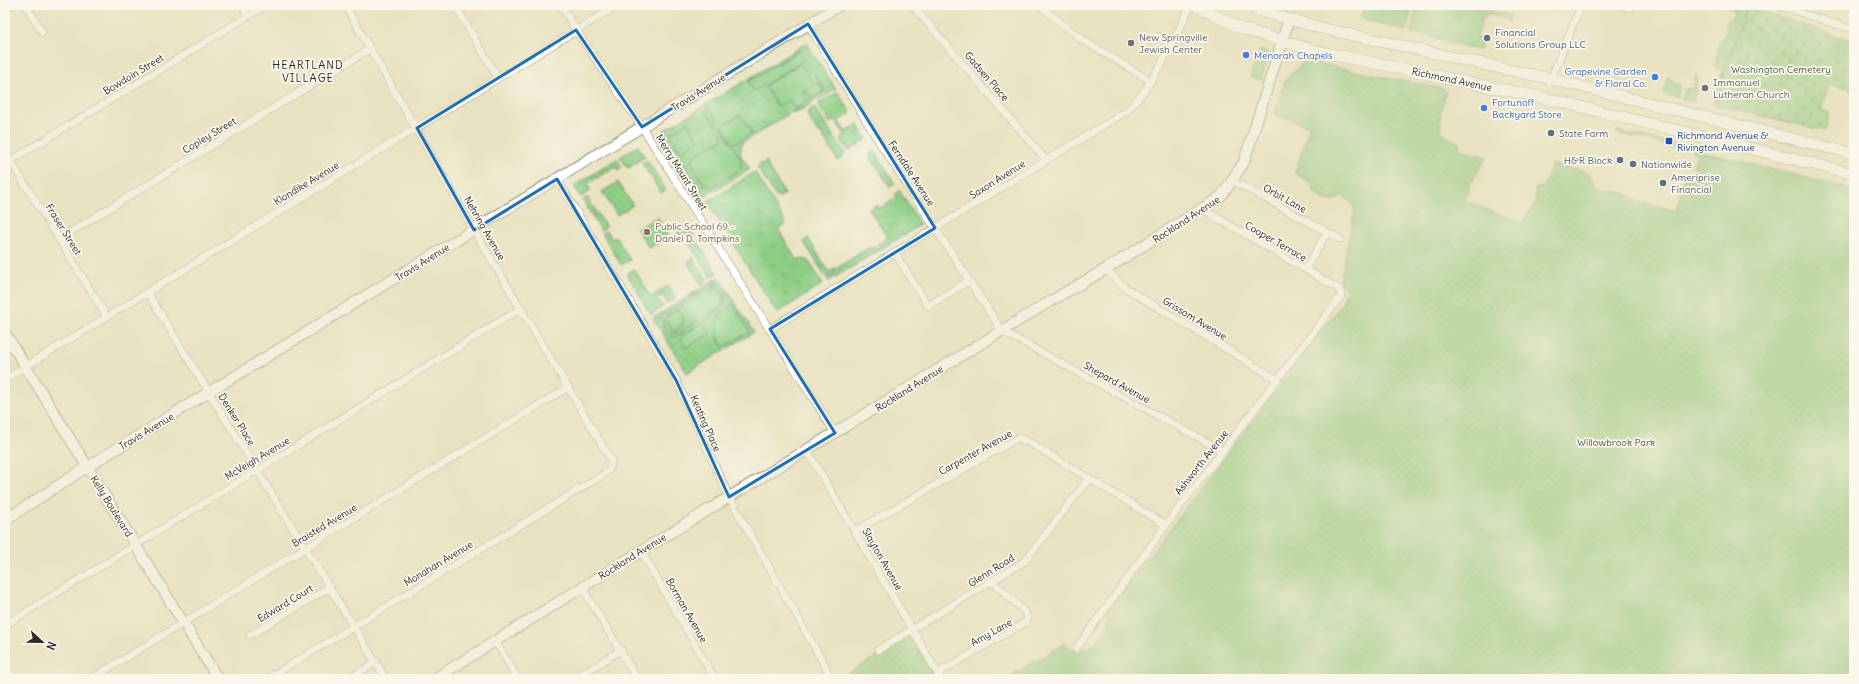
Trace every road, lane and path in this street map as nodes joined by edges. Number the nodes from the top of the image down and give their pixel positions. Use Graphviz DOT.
graph roads {
  1 [pos="26,5"];
  2 [pos="242,5"];
  3 [pos="266,5"];
  4 [pos="345,5"];
  5 [pos="455,5"];
  6 [pos="561,5"];
  7 [pos="618,5"];
  8 [pos="840,5"];
  9 [pos="912,5"];
  10 [pos="1039,5"];
  11 [pos="1191,5"];
  12 [pos="1196,5"];
  13 [pos="1248,5"];
  14 [pos="1581,5"];
  15 [pos="1620,5"];
  16 [pos="1776,5"];
  17 [pos="1259,8"];
  18 [pos="1630,8"];
  19 [pos="248,16"];
  20 [pos="1290,19"];
  21 [pos="808,24"];
  22 [pos="576,30"];
  23 [pos="1854,30"];
  24 [pos="42,32"];
  25 [pos="1283,42"];
  26 [pos="370,49"];
  27 [pos="498,78"];
  28 [pos="1551,79"];
  29 [pos="1152,81"];
  30 [pos="642,127"];
  31 [pos="417,128"];
  32 [pos="5,152"];
  33 [pos="1854,154"];
  34 [pos="1046,160"];
  35 [pos="10,161"];
  36 [pos="1854,174"];
  37 [pos="557,179"];
  38 [pos="1233,181"];
  39 [pos="1202,209"];
  40 [pos="935,228"];
  41 [pos="474,230"];
  42 [pos="1327,232"];
  43 [pos="59,239"];
  44 [pos="1340,239"];
  45 [pos="895,253"];
  46 [pos="1106,269"];
  47 [pos="1305,269"];
  48 [pos="968,281"];
  49 [pos="1339,289"];
  50 [pos="147,292"];
  51 [pos="520,309"];
  52 [pos="107,317"];
  53 [pos="770,329"];
  54 [pos="1002,331"];
  55 [pos="5,333"];
  56 [pos="25,367"];
  57 [pos="5,379"];
  58 [pos="1278,380"];
  59 [pos="567,388"];
  60 [pos="209,392"];
  61 [pos="835,433"];
  62 [pos="808,450"];
  63 [pos="1223,451"];
  64 [pos="611,460"];
  65 [pos="87,467"];
  66 [pos="257,470"];
  67 [pos="1089,478"];
  68 [pos="729,497"];
  69 [pos="5,520"];
  70 [pos="1166,525"];
  71 [pos="855,531"];
  72 [pos="135,544"];
  73 [pos="305,548"];
  74 [pos="641,550"];
  75 [pos="993,582"];
  76 [pos="330,587"];
  77 [pos="582,587"];
  78 [pos="184,623"];
  79 [pos="5,625"];
  80 [pos="353,626"];
  81 [pos="912,629"];
  82 [pos="250,635"];
  83 [pos="495,641"];
  84 [pos="1076,649"];
  85 [pos="621,650"];
  86 [pos="878,650"];
  87 [pos="376,662"];
  88 [pos="939,676"];
  89 [pos="91,679"];
  90 [pos="218,679"];
  91 [pos="267,679"];
  92 [pos="348,679"];
  93 [pos="386,679"];
  94 [pos="434,679"];
  95 [pos="518,679"];
  96 [pos="574,679"];
  97 [pos="637,679"];
  98 [pos="715,679"];
  99 [pos="829,679"];
  1 -- 24 [label="street"];
  2 -- 19 [label="street"];
  3 -- 19 [label="street, Bowdoin Street"];
  4 -- 26 [label="street, Nehring Avenue"];
  5 -- 27 [label="street"];
  6 -- 22 [label="street, Merry Mount Street"];
  7 -- 22 [label="street, Klondike Avenue"];
  8 -- 21 [label="street, Travis Avenue"];
  9 -- 34 [label="street, Gadsen Place"];
  10 -- 29 [label="street"];
  11 -- 29 [label="street, Saxon Avenue"];
  12 -- 25 [label="main road, Richmond Avenue"];
  13 -- 17 [label="main road"];
  14 -- 28 [label="street"];
  15 -- 18 [label="street"];
  16 -- 23 [label="street"];
  17 -- 20 [label="main road"];
  19 -- 35 [label="street, Bowdoin Street"];
  20 -- 25 [label="street, Rockland Avenue"];
  20 -- 28 [label="main road"];
  21 -- 30 [label="street, Travis Avenue"];
  21 -- 40 [label="street, Ferndale Avenue"];
  22 -- 27 [label="street, Klondike Avenue"];
  22 -- 30 [label="street, Merry Mount Street"];
  25 -- 36 [label="main road, Richmond Avenue"];
  25 -- 38 [label="street, Rockland Avenue"];
  26 -- 31 [label="street, Nehring Avenue"];
  26 -- 43 [label="street, Copley Street"];
  27 -- 31 [label="street, Klondike Avenue"];
  28 -- 33 [label="main road"];
  29 -- 34 [label="street, Saxon Avenue"];
  30 -- 37 [label="street, Travis Avenue"];
  30 -- 53 [label="street, Merry Mount Street"];
  31 -- 41 [label="street, Nehring Avenue"];
  31 -- 50 [label="street, Klondike Avenue"];
  32 -- 35 [label="street, Fraser Street"];
  34 -- 40 [label="street, Saxon Avenue"];
  35 -- 43 [label="street, Fraser Street"];
  37 -- 41 [label="street, Travis Avenue"];
  37 -- 68 [label="street, Keating Place"];
  38 -- 39 [label="street, Rockland Avenue"];
  38 -- 42 [label="street, Orbit Lane"];
  39 -- 46 [label="street, Rockland Avenue"];
  39 -- 47 [label="street, Cooper Terrace"];
  40 -- 45 [label="street, Saxon Avenue"];
  40 -- 48 [label="street, Ferndale Avenue"];
  41 -- 51 [label="street, Nehring Avenue"];
  41 -- 60 [label="street, Travis Avenue"];
  42 -- 44 [label="street, Orbit Lane"];
  42 -- 47 [label="street"];
  43 -- 52 [label="street, Fraser Street"];
  45 -- 48 [label="street"];
  45 -- 53 [label="street, Saxon Avenue"];
  46 -- 54 [label="street, Rockland Avenue"];
  46 -- 58 [label="street, Grissom Avenue"];
  47 -- 49 [label="street, Cooper Terrace"];
  48 -- 54 [label="street, Ferndale Avenue"];
  49 -- 58 [label="street, Ashworth Avenue"];
  50 -- 52 [label="street, Klondike Avenue"];
  50 -- 60 [label="street, Denker Place"];
  51 -- 59 [label="street, Nehring Avenue"];
  51 -- 66 [label="street, McVeigh Avenue"];
  52 -- 56 [label="street, Klondike Avenue"];
  53 -- 61 [label="street, Merry Mount Street"];
  54 -- 61 [label="street, Rockland Avenue"];
  54 -- 63 [label="street, Shepard Avenue"];
  55 -- 56 [label="street, Kelly Boulevard"];
  56 -- 57 [label="street, Klondike Avenue"];
  56 -- 65 [label="street, Kelly Boulevard"];
  58 -- 63 [label="street, Ashworth Avenue"];
  59 -- 64 [label="street, Nehring Avenue"];
  59 -- 73 [label="street, Braisted Avenue"];
  60 -- 65 [label="street, Travis Avenue"];
  60 -- 66 [label="street, Denker Place"];
  61 -- 62 [label="street, Rockland Avenue"];
  62 -- 68 [label="street, Rockland Avenue"];
  62 -- 71 [label="street, Slayton Avenue"];
  63 -- 70 [label="street, Ashworth Avenue"];
  64 -- 80 [label="street, Monahan Avenue"];
  65 -- 69 [label="street, Travis Avenue"];
  65 -- 72 [label="street, Kelly Boulevard"];
  66 -- 72 [label="street, McVeigh Avenue"];
  66 -- 73 [label="street, Denker Place"];
  67 -- 70 [label="street, Carpenter Avenue"];
  67 -- 71 [label="street, Carpenter Avenue"];
  67 -- 75 [label="street, Glenn Road"];
  68 -- 74 [label="street, Rockland Avenue"];
  68 -- 99 [label="street, Keating Place"];
  70 -- 84 [label="street, Ashworth Avenue"];
  71 -- 81 [label="street, Slayton Avenue"];
  72 -- 78 [label="street, Kelly Boulevard"];
  72 -- 79 [label="street, McVeigh Avenue"];
  73 -- 76 [label="street, Denker Place"];
  73 -- 78 [label="street, Braisted Avenue"];
  74 -- 77 [label="street, Rockland Avenue"];
  74 -- 98 [label="street, Borman Avenue"];
  75 -- 81 [label="street, Glenn Road"];
  75 -- 88 [label="street, Amy Lane"];
  76 -- 80 [label="street, Denker Place"];
  76 -- 82 [label="street, Edward Court"];
  77 -- 83 [label="street, Rockland Avenue"];
  77 -- 85 [label="street"];
  78 -- 89 [label="street, Braisted Avenue"];
  78 -- 90 [label="street, Kelly Boulevard"];
  80 -- 87 [label="street, Denker Place"];
  80 -- 91 [label="street, Monahan Avenue"];
  81 -- 86 [label="street, Glenn Road"];
  81 -- 88 [label="street, Slayton Avenue"];
  83 -- 94 [label="street, Rockland Avenue"];
  83 -- 95 [label="street"];
  85 -- 96 [label="street"];
  85 -- 97 [label="street"];
  87 -- 92 [label="street"];
  87 -- 93 [label="street, Denker Place"];
}
